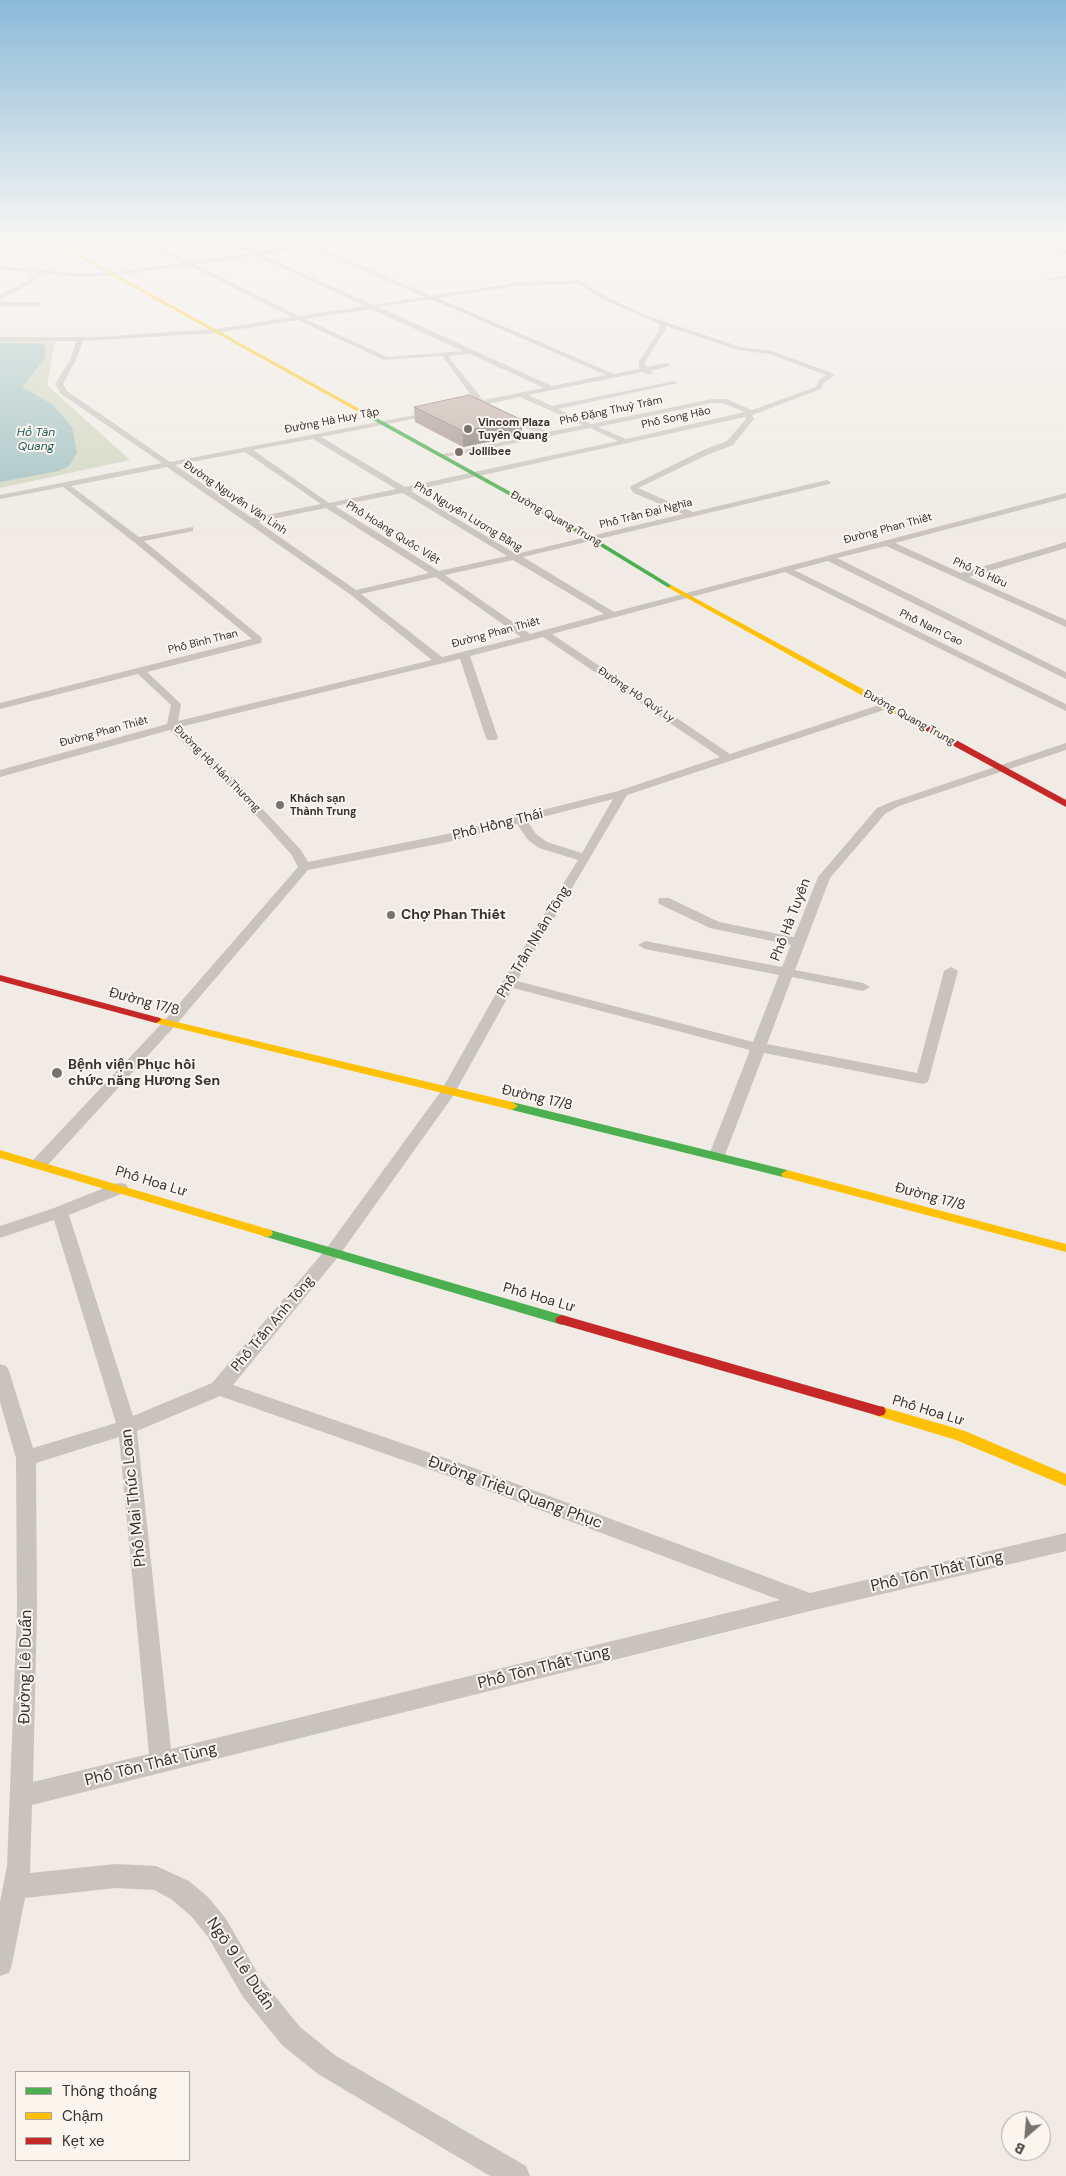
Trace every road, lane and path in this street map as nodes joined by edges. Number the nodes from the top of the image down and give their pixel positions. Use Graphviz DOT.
graph roads {
  1 [pos="0,339"];
  2 [pos="80,339"];
  3 [pos="88,339"];
  4 [pos="230,339"];
  5 [pos="342,339"];
  6 [pos="439,339"];
  7 [pos="526,339"];
  8 [pos="657,339"];
  9 [pos="709,339"];
  10 [pos="469,352"];
  11 [pos="444,355"];
  12 [pos="667,365"];
  13 [pos="643,370"];
  14 [pos="614,376"];
  15 [pos="552,389"];
  16 [pos="522,395"];
  17 [pos="481,404"];
  18 [pos="551,408"];
  19 [pos="454,409"];
  20 [pos="445,410"];
  21 [pos="750,413"];
  22 [pos="382,422"];
  23 [pos="592,426"];
  24 [pos="547,435"];
  25 [pos="314,436"];
  26 [pos="624,441"];
  27 [pos="246,449"];
  28 [pos="444,456"];
  29 [pos="166,464"];
  30 [pos="476,474"];
  31 [pos="827,482"];
  32 [pos="64,484"];
  33 [pos="401,490"];
  34 [pos="1066,495"];
  35 [pos="0,497"];
  36 [pos="327,505"];
  37 [pos="690,514"];
  38 [pos="252,521"];
  39 [pos="190,529"];
  40 [pos="592,539"];
  41 [pos="137,540"];
  42 [pos="885,542"];
  43 [pos="1066,545"];
  44 [pos="511,556"];
  45 [pos="828,558"];
  46 [pos="784,569"];
  47 [pos="437,574"];
  48 [pos="961,576"];
  49 [pos="354,593"];
  50 [pos="686,596"];
  51 [pos="612,615"];
  52 [pos="1066,624"];
  53 [pos="544,633"];
  54 [pos="528,637"];
  55 [pos="464,654"];
  56 [pos="440,661"];
  57 [pos="140,670"];
  58 [pos="1066,676"];
  59 [pos="0,706"];
  60 [pos="886,706"];
  61 [pos="1066,708"];
  62 [pos="172,726"];
  63 [pos="492,738"];
  64 [pos="1066,746"];
  65 [pos="727,757"];
  66 [pos="1002,769"];
  67 [pos="0,774"];
  68 [pos="622,793"];
  69 [pos="1066,804"];
  70 [pos="520,819"];
  71 [pos="584,858"];
  72 [pos="304,867"];
  73 [pos="664,901"];
  74 [pos="798,942"];
  75 [pos="645,944"];
  76 [pos="951,972"];
  77 [pos="786,973"];
  78 [pos="0,978"];
  79 [pos="508,983"];
  80 [pos="863,987"];
  81 [pos="169,1024"];
  82 [pos="757,1047"];
  83 [pos="448,1093"];
  84 [pos="0,1154"];
  85 [pos="717,1155"];
  86 [pos="39,1164"];
  87 [pos="120,1188"];
  88 [pos="60,1212"];
  89 [pos="0,1232"];
  90 [pos="1066,1248"];
  91 [pos="332,1253"];
  92 [pos="0,1371"];
  93 [pos="218,1388"];
  94 [pos="127,1428"];
  95 [pos="26,1458"];
  96 [pos="1066,1480"];
  97 [pos="1066,1542"];
  98 [pos="810,1602"];
  99 [pos="161,1763"];
  100 [pos="22,1796"];
  101 [pos="15,1887"];
  102 [pos="0,1964"];
  103 [pos="516,2176"];
  1 -- 2 [label="street"];
  2 -- 3 [label="street"];
  2 -- 29 [label="street, Đường Nguyễn Văn Linh"];
  4 -- 22 [label="main road, Đường Quang Trung"];
  5 -- 11 [label="street"];
  6 -- 10 [label="street"];
  7 -- 14 [label="street"];
  8 -- 13 [label="street"];
  9 -- 21 [label="street, Phố Song Hào"];
  10 -- 11 [label="street"];
  10 -- 15 [label="street"];
  11 -- 17 [label="street"];
  12 -- 13 [label="street"];
  13 -- 14 [label="street"];
  13 -- 18 [label="street"];
  14 -- 15 [label="street"];
  15 -- 16 [label="street"];
  16 -- 17 [label="street"];
  16 -- 18 [label="street"];
  17 -- 19 [label="street"];
  17 -- 24 [label="street"];
  18 -- 23 [label="street"];
  20 -- 22 [label="street, Đường Hà Huy Tập"];
  21 -- 23 [label="street, Phố Đặng Thuỳ Trâm"];
  21 -- 26 [label="street, Phố Song Hào"];
  21 -- 37 [label="street"];
  22 -- 25 [label="street, Đường Hà Huy Tập"];
  22 -- 28 [label="main road, Đường Quang Trung"];
  23 -- 24 [label="street, Phố Đặng Thuỳ Trâm"];
  23 -- 26 [label="street"];
  24 -- 28 [label="street, Phố Đặng Thuỳ Trâm"];
  25 -- 27 [label="street, Đường Hà Huy Tập"];
  25 -- 33 [label="street, Phố Nguyễn Lương Bằng"];
  26 -- 30 [label="street, Phố Song Hào"];
  27 -- 29 [label="street, Đường Hà Huy Tập"];
  27 -- 36 [label="street, Phố Hoàng Quốc Việt"];
  28 -- 30 [label="main road, Đường Quang Trung"];
  29 -- 32 [label="street, Đường Hà Huy Tập"];
  29 -- 38 [label="street, Đường Nguyễn Văn Linh"];
  30 -- 33 [label="street, Phố Song Hào"];
  30 -- 40 [label="main road, Đường Quang Trung"];
  31 -- 37 [label="street, Phố Trần Đại Nghĩa"];
  32 -- 35 [label="street, Đường Hà Huy Tập"];
  32 -- 41 [label="street, Phố Bình Than"];
  33 -- 36 [label="street, Phố Song Hào"];
  33 -- 44 [label="street, Phố Nguyễn Lương Bằng"];
  34 -- 42 [label="street, Đường Phan Thiết"];
  36 -- 38 [label="street, Phố Song Hào"];
  36 -- 47 [label="street, Phố Hoàng Quốc Việt"];
  37 -- 40 [label="street, Phố Trần Đại Nghĩa"];
  38 -- 49 [label="street, Đường Nguyễn Văn Linh"];
  39 -- 41 [label="street"];
  40 -- 44 [label="street, Phố Trần Đại Nghĩa"];
  40 -- 50 [label="main road, Đường Quang Trung"];
  41 -- 57 [label="street, Phố Bình Than"];
  42 -- 45 [label="street, Đường Phan Thiết"];
  42 -- 48 [label="street, Phố Tố Hữu"];
  43 -- 48 [label="street"];
  44 -- 47 [label="street, Phố Trần Đại Nghĩa"];
  44 -- 51 [label="street, Phố Nguyễn Lương Bằng"];
  45 -- 46 [label="street, Đường Phan Thiết"];
  45 -- 58 [label="street"];
  46 -- 50 [label="street, Đường Phan Thiết"];
  46 -- 61 [label="street, Phố Nam Cao"];
  47 -- 49 [label="street, Phố Trần Đại Nghĩa"];
  47 -- 54 [label="street, Phố Hoàng Quốc Việt"];
  48 -- 52 [label="street, Phố Tố Hữu"];
  49 -- 56 [label="street, Đường Nguyễn Văn Linh"];
  50 -- 51 [label="street, Đường Phan Thiết"];
  50 -- 60 [label="main road, Đường Quang Trung"];
  51 -- 53 [label="street, Đường Phan Thiết"];
  53 -- 54 [label="street, Đường Phan Thiết"];
  53 -- 65 [label="street, Đường Hồ Quý Ly"];
  54 -- 55 [label="street, Đường Phan Thiết"];
  55 -- 56 [label="street, Đường Phan Thiết"];
  55 -- 63 [label="street"];
  56 -- 62 [label="street, Đường Phan Thiết"];
  57 -- 59 [label="street, Phố Bình Than"];
  57 -- 62 [label="street, Đường Hồ Hán Thương"];
  60 -- 65 [label="street, Phố Hồng Thái"];
  60 -- 66 [label="main road, Đường Quang Trung"];
  62 -- 67 [label="street, Đường Phan Thiết"];
  62 -- 72 [label="street, Đường Hồ Hán Thương"];
  64 -- 66 [label="street, Phố Hà Tuyên"];
  65 -- 68 [label="street, Phố Hồng Thái"];
  66 -- 69 [label="main road, Đường Quang Trung"];
  66 -- 74 [label="street, Phố Hà Tuyên"];
  68 -- 70 [label="street, Phố Hồng Thái"];
  68 -- 71 [label="street, Phố Trần Nhân Tông"];
  70 -- 71 [label="street"];
  70 -- 72 [label="street, Phố Hồng Thái"];
  71 -- 79 [label="street, Phố Trần Nhân Tông"];
  72 -- 81 [label="street"];
  73 -- 74 [label="street"];
  74 -- 77 [label="street, Phố Hà Tuyên"];
  75 -- 77 [label="street"];
  76 -- 82 [label="street"];
  77 -- 80 [label="street"];
  77 -- 82 [label="street, Phố Hà Tuyên"];
  78 -- 81 [label="main road, Đường 17/8"];
  79 -- 82 [label="street"];
  79 -- 83 [label="street, Phố Trần Nhân Tông"];
  81 -- 83 [label="main road, Đường 17/8"];
  81 -- 86 [label="street"];
  82 -- 85 [label="street, Phố Hà Tuyên"];
  83 -- 85 [label="main road, Đường 17/8"];
  83 -- 91 [label="street, Phố Trần Anh Tông"];
  84 -- 86 [label="main road, Phố Hoa Lư"];
  85 -- 90 [label="main road, Đường 17/8"];
  86 -- 87 [label="main road, Phố Hoa Lư"];
  87 -- 88 [label="street"];
  87 -- 91 [label="main road, Phố Hoa Lư"];
  88 -- 89 [label="street"];
  88 -- 94 [label="street, Phố Mai Thúc Loan"];
  91 -- 93 [label="street, Phố Trần Anh Tông"];
  91 -- 96 [label="main road, Phố Hoa Lư"];
  92 -- 95 [label="street, Đường Lê Duẩn"];
  93 -- 94 [label="street, Phố Trần Anh Tông"];
  93 -- 98 [label="street, Đường Triệu Quang Phục"];
  94 -- 95 [label="street, Phố Trần Anh Tông"];
  94 -- 99 [label="street, Phố Mai Thúc Loan"];
  95 -- 100 [label="street, Đường Lê Duẩn"];
  97 -- 98 [label="street, Phố Tôn Thất Tùng"];
  98 -- 99 [label="street, Phố Tôn Thất Tùng"];
  99 -- 100 [label="street, Phố Tôn Thất Tùng"];
  100 -- 101 [label="street, Đường Lê Duẩn"];
  101 -- 102 [label="street, Đường Lê Duẩn"];
  101 -- 103 [label="street, Ngõ 9 Lê Duẩn"];
}
